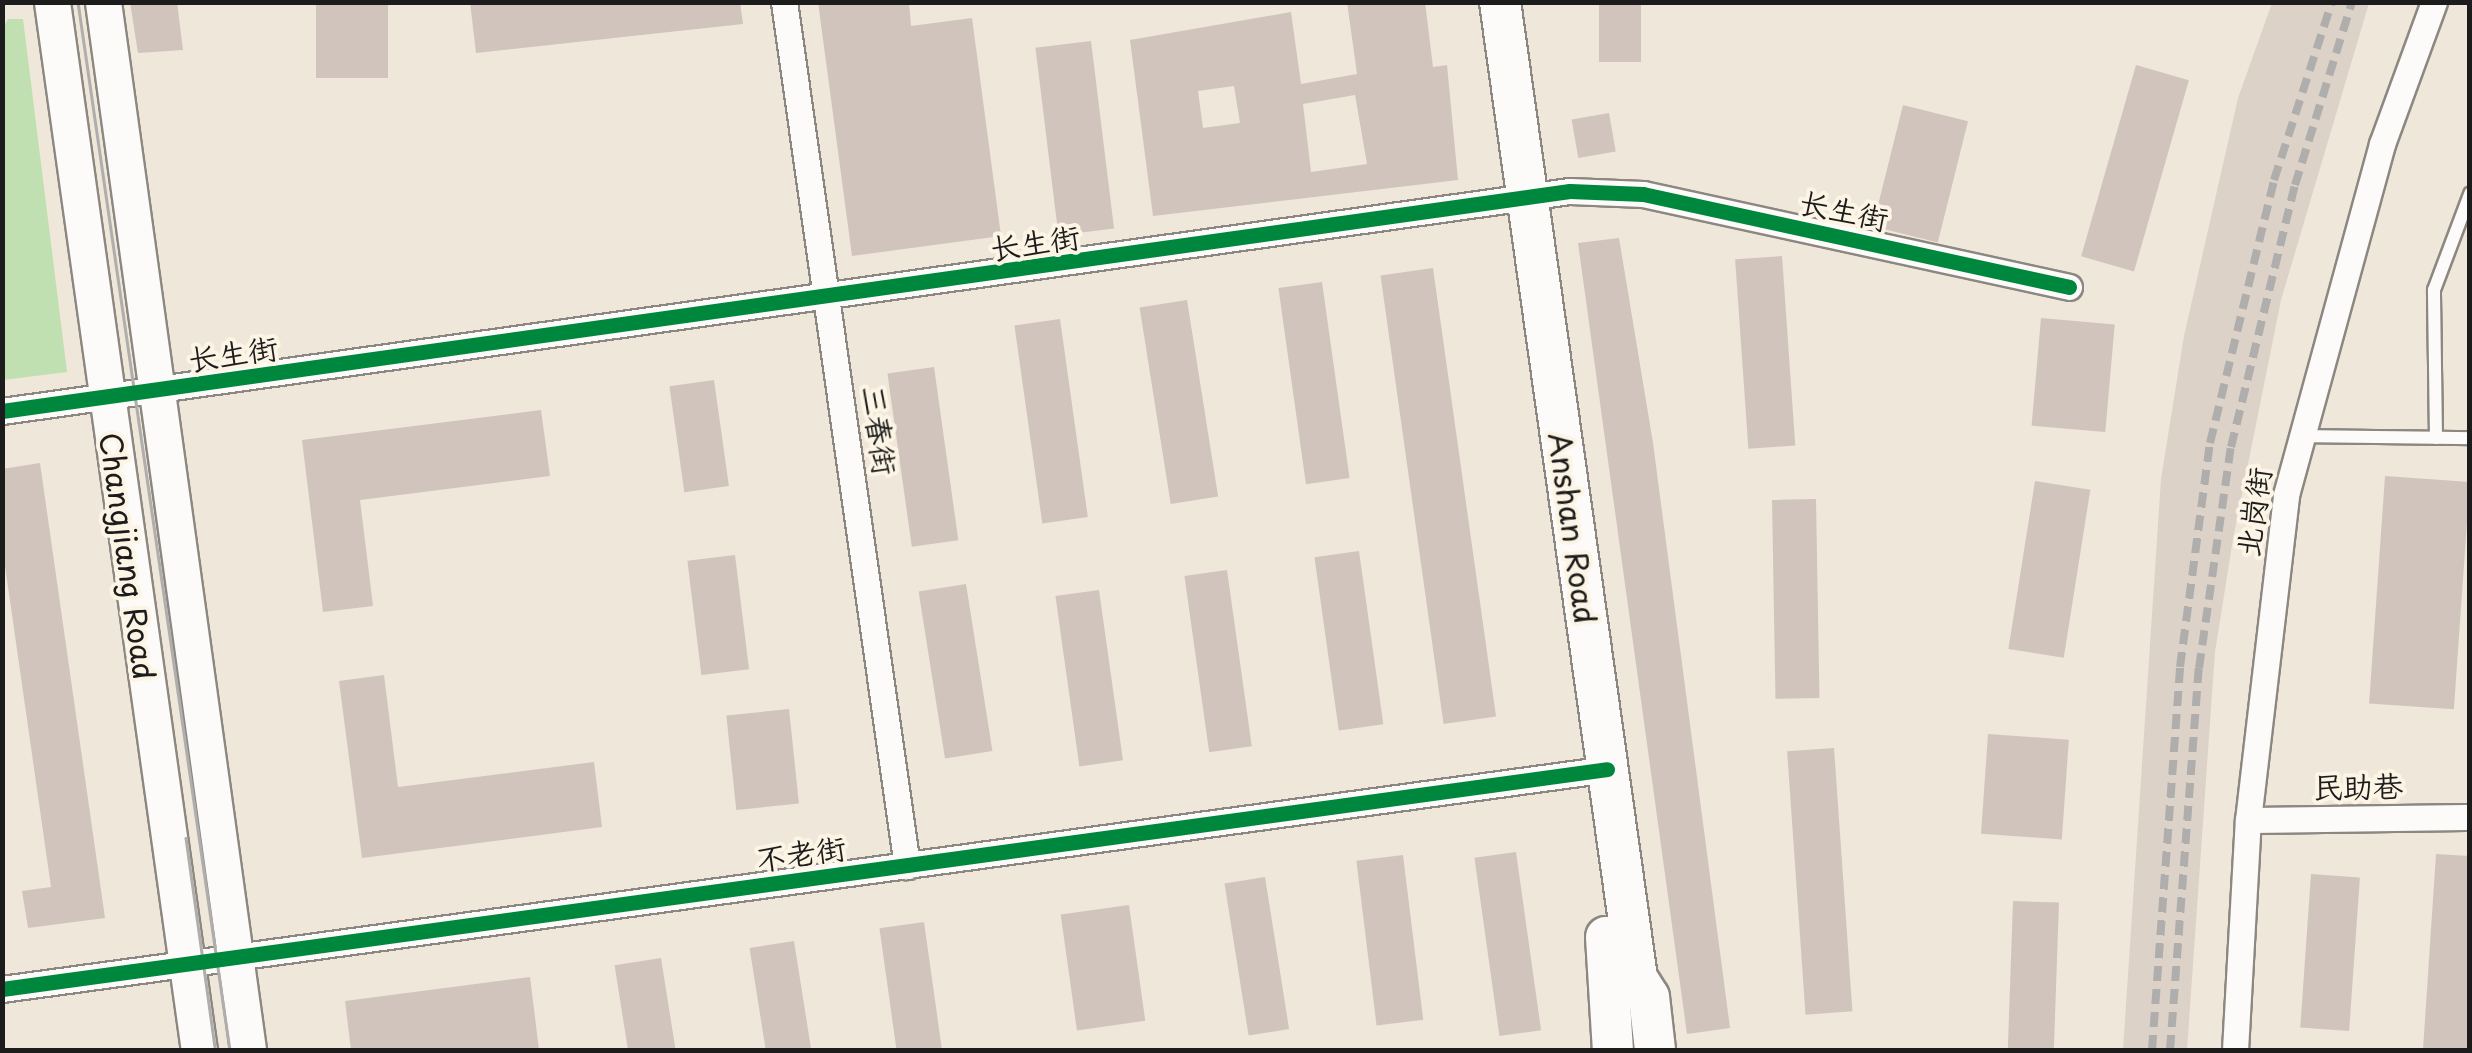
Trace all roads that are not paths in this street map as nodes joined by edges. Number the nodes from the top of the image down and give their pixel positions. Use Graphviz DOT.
graph roads {
  1 [pos="52,2"];
  2 [pos="104,2"];
  3 [pos="784,2"];
  4 [pos="1474,2"];
  5 [pos="1500,2"];
  6 [pos="2434,2"];
  7 [pos="2470,194"];
  8 [pos="1514,201"];
  9 [pos="2069,287"];
  10 [pos="829,300"];
  11 [pos="157,392"];
  12 [pos="105,398"];
  13 [pos="2,411"];
  14 [pos="2298,436"];
  15 [pos="2436,438"];
  16 [pos="2470,438"];
  17 [pos="1595,770"];
  18 [pos="2470,817"];
  19 [pos="2248,820"];
  20 [pos="907,866"];
  21 [pos="236,957"];
  22 [pos="186,964"];
  23 [pos="2,990"];
  24 [pos="199,1050"];
  25 [pos="248,1050"];
  26 [pos="1614,1050"];
  27 [pos="1655,1050"];
  28 [pos="2235,1050"];
  1 -- 12 [label="main road, Changjiang Road"];
  2 -- 11 [label="main road, Changjiang Road"];
  3 -- 10 [label="street, 三春街"];
  4 -- 8 [label="main road, Anshan Road"];
  5 -- 8 [label="main road, Anshan Road"];
  6 -- 14 [label="street, 北岗街"];
  7 -- 15 [label="lane"];
  8 -- 9 [label="street, 长生街"];
  8 -- 10 [label="street, 长生街"];
  8 -- 17 [label="main road, Anshan Road"];
  10 -- 11 [label="street, 长生街"];
  10 -- 20 [label="street, 三春街"];
  11 -- 12 [label="street, 长生街"];
  11 -- 21 [label="main road, Changjiang Road"];
  12 -- 13 [label="street, 长生街"];
  12 -- 22 [label="main road, Changjiang Road"];
  14 -- 15 [label="lane"];
  14 -- 19 [label="street, 北岗街"];
  15 -- 16 [label="lane"];
  17 -- 20 [label="street, 不老街"];
  17 -- 26 [label="main road, Anshan Road"];
  17 -- 27 [label="main road, Anshan Road"];
  18 -- 19 [label="street, 民助巷"];
  19 -- 28 [label="street, 北岗街"];
  20 -- 21 [label="street, 不老街"];
  21 -- 22 [label="street, 不老街"];
  21 -- 25 [label="main road, Changjiang Road"];
  22 -- 23 [label="street, 不老街"];
  22 -- 24 [label="main road, Changjiang Road"];
}
